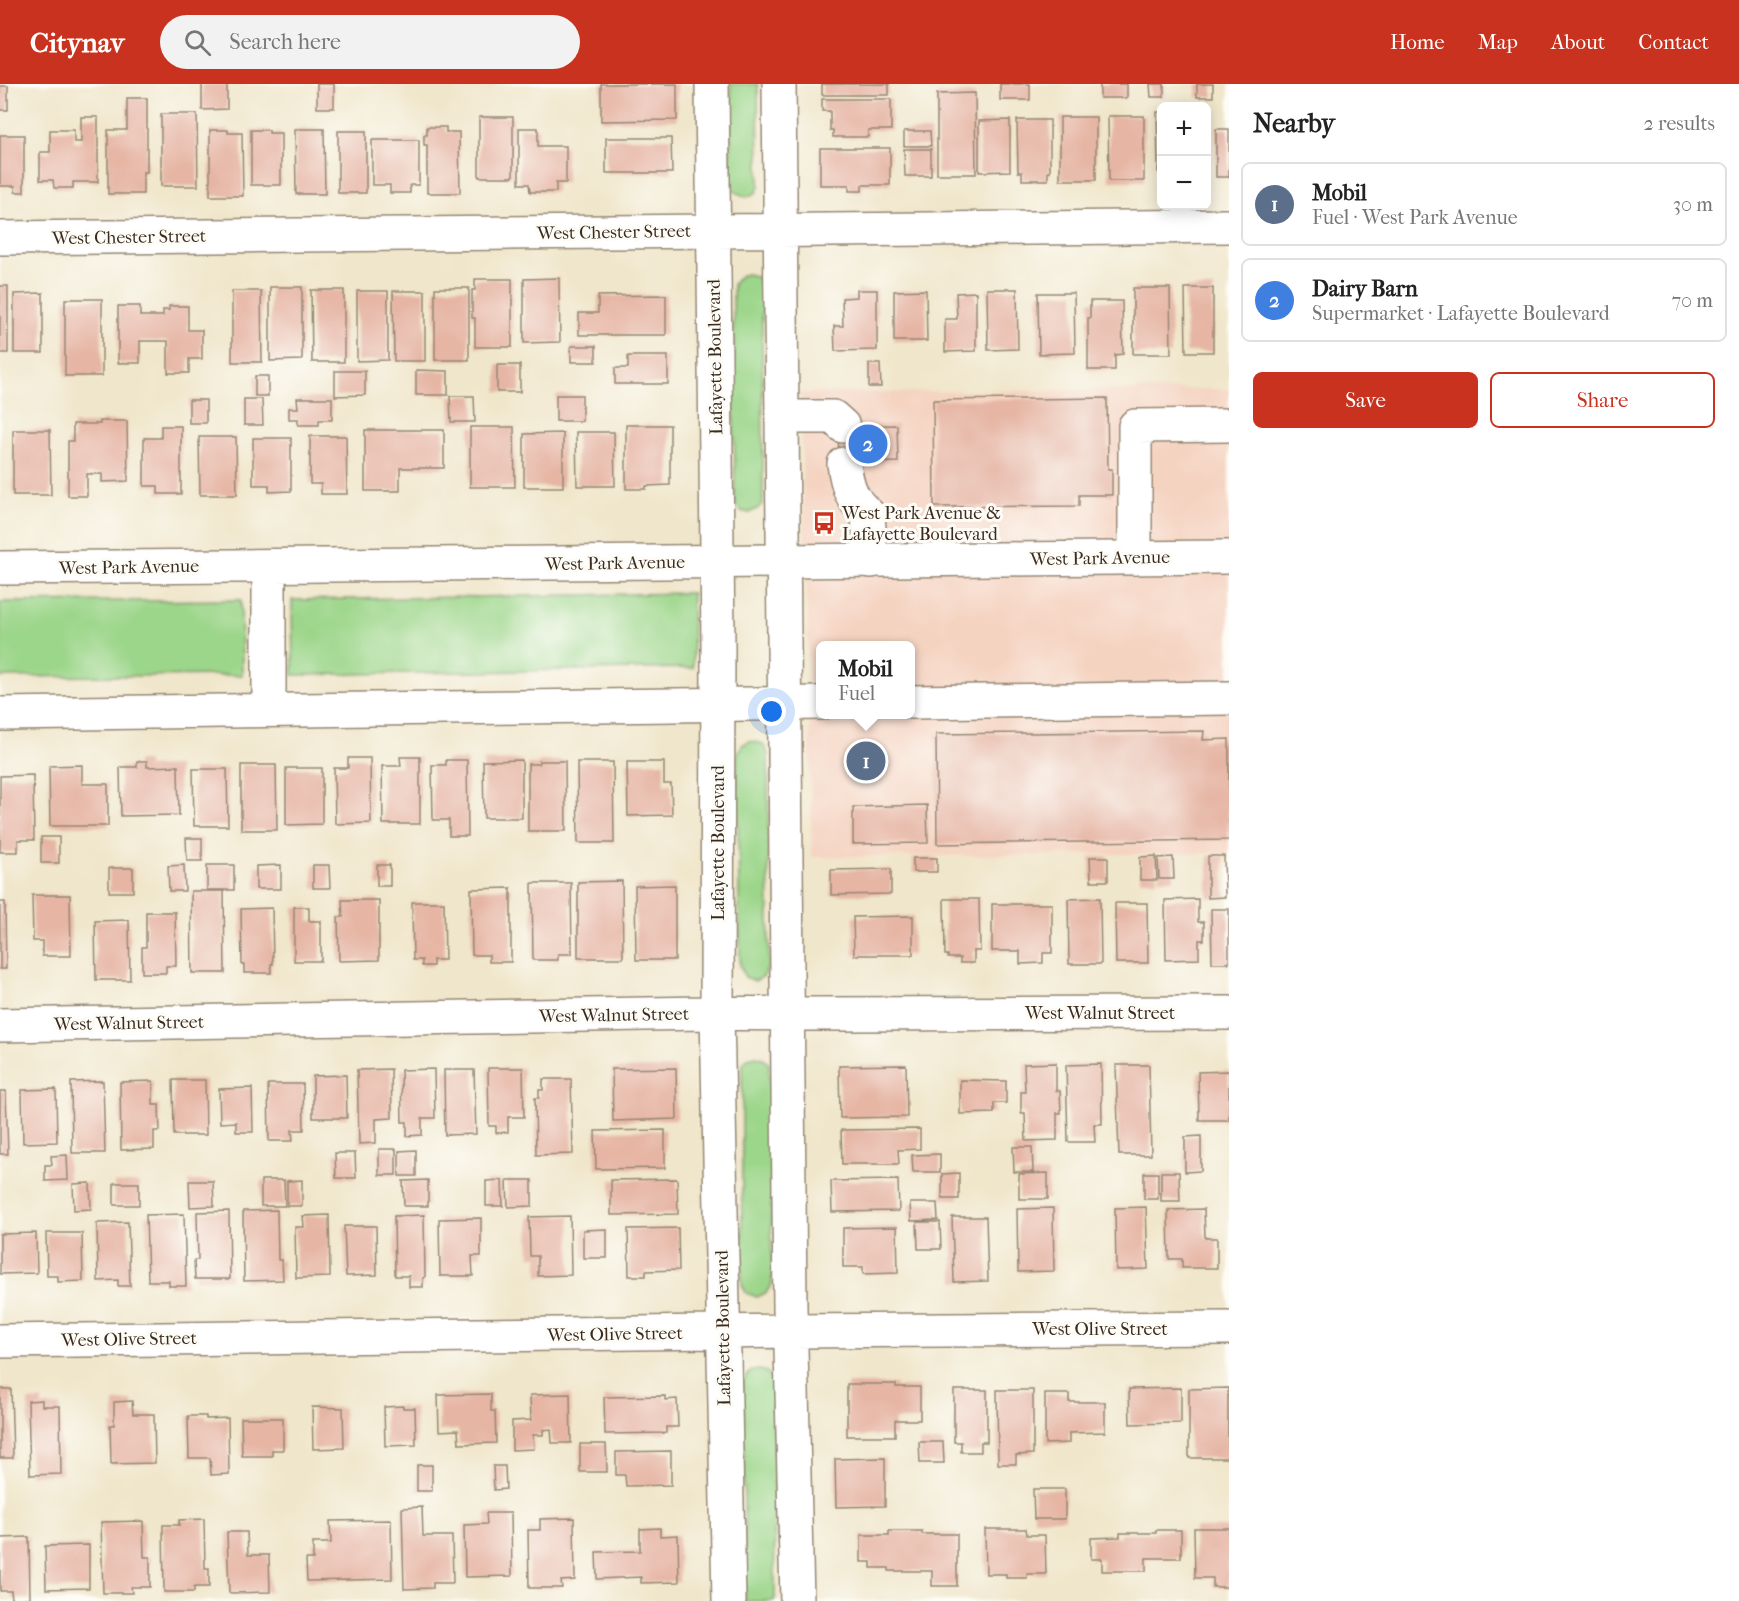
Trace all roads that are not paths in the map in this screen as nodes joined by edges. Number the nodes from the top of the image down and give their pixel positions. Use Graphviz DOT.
graph roads {
  1 [pos="712,84"];
  2 [pos="779,84"];
  3 [pos="1229,226"];
  4 [pos="780,230"];
  5 [pos="713,231"];
  6 [pos="0,238"];
  7 [pos="782,417"];
  8 [pos="1229,425"];
  9 [pos="843,426"];
  10 [pos="844,464"];
  11 [pos="1229,557"];
  12 [pos="1135,558"];
  13 [pos="783,561"];
  14 [pos="871,561"];
  15 [pos="717,562"];
  16 [pos="269,566"];
  17 [pos="0,568"];
  18 [pos="1229,698"];
  19 [pos="915,702"];
  20 [pos="784,703"];
  21 [pos="816,703"];
  22 [pos="718,704"];
  23 [pos="269,710"];
  24 [pos="0,714"];
  25 [pos="1229,1012"];
  26 [pos="717,1013"];
  27 [pos="788,1014"];
  28 [pos="0,1025"];
  29 [pos="1229,1329"];
  30 [pos="791,1331"];
  31 [pos="723,1333"];
  32 [pos="0,1341"];
  33 [pos="729,1601"];
  34 [pos="797,1601"];
  1 -- 5 [label="main road, Lafayette Boulevard"];
  2 -- 4 [label="main road"];
  3 -- 4 [label="main road, West Chester Street"];
  4 -- 5 [label="main road, West Chester Street"];
  4 -- 7 [label="main road"];
  5 -- 6 [label="main road, West Chester Street"];
  5 -- 15 [label="main road, Lafayette Boulevard"];
  7 -- 9 [label="main road"];
  7 -- 13 [label="main road"];
  8 -- 12 [label="main road"];
  10 -- 14 [label="main road"];
  11 -- 12 [label="main road, West Park Avenue"];
  12 -- 14 [label="main road, West Park Avenue"];
  13 -- 14 [label="main road, West Park Avenue"];
  13 -- 15 [label="main road, West Park Avenue"];
  13 -- 20 [label="main road"];
  15 -- 16 [label="main road, West Park Avenue"];
  15 -- 22 [label="main road, Lafayette Boulevard"];
  16 -- 17 [label="main road, West Park Avenue"];
  16 -- 23 [label="main road"];
  18 -- 19 [label="main road"];
  20 -- 21 [label="main road"];
  20 -- 22 [label="main road"];
  20 -- 27 [label="main road"];
  22 -- 23 [label="main road"];
  22 -- 26 [label="main road, Lafayette Boulevard"];
  23 -- 24 [label="main road"];
  25 -- 27 [label="main road, West Walnut Street"];
  26 -- 27 [label="main road, West Walnut Street"];
  26 -- 28 [label="main road, West Walnut Street"];
  26 -- 31 [label="main road, Lafayette Boulevard"];
  27 -- 30 [label="main road"];
  29 -- 30 [label="main road, West Olive Street"];
  30 -- 31 [label="main road, West Olive Street"];
  30 -- 34 [label="main road"];
  31 -- 32 [label="main road, West Olive Street"];
  31 -- 33 [label="main road, Lafayette Boulevard"];
}
